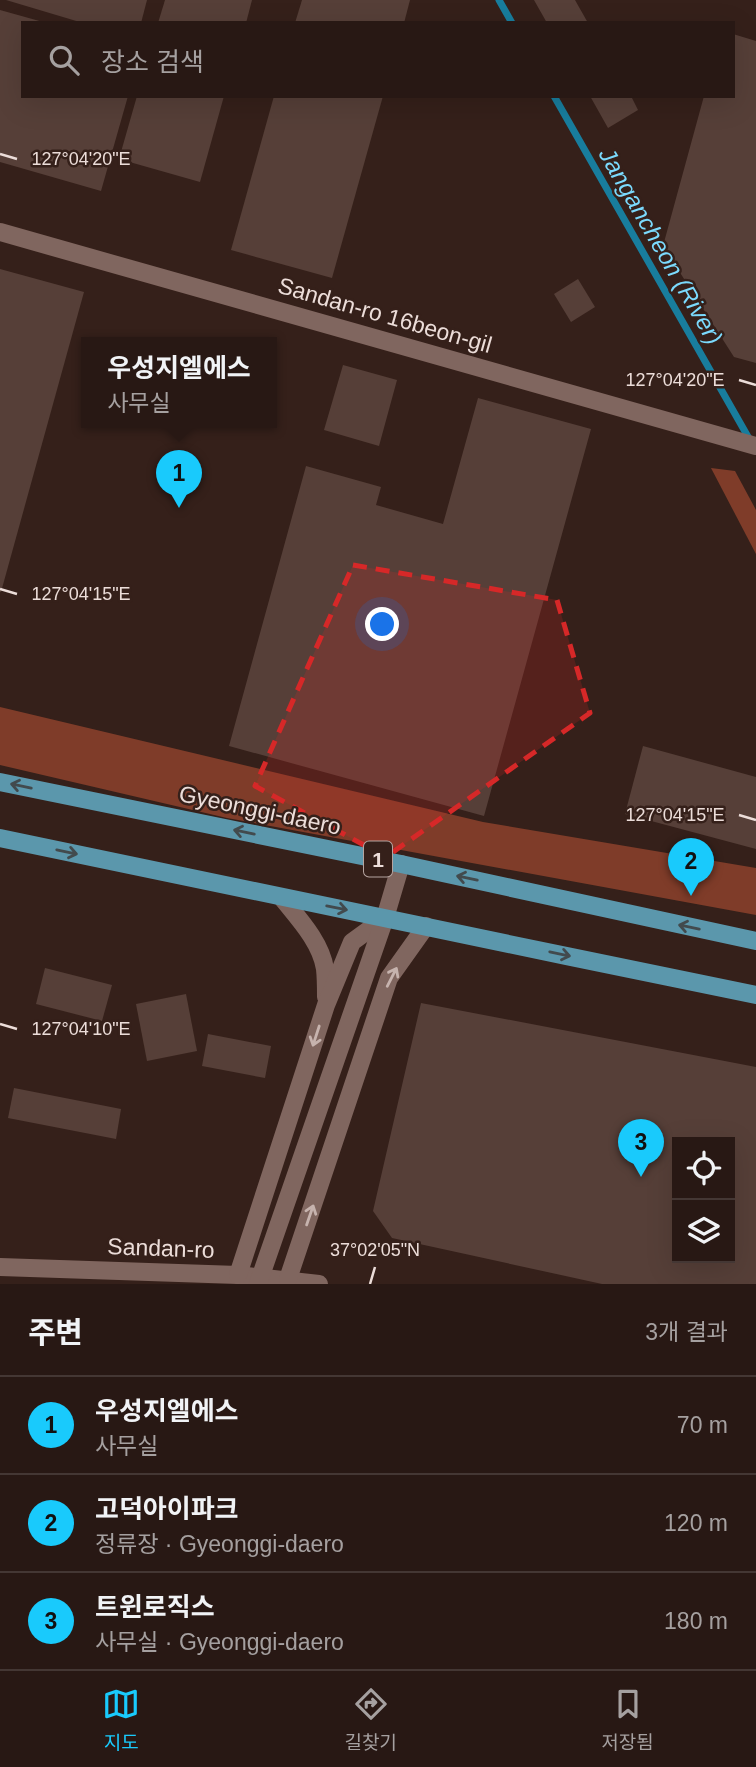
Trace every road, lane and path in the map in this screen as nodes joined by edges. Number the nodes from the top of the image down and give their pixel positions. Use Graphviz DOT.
graph roads {
  1 [pos="0,232"];
  2 [pos="756,446"];
  3 [pos="0,782"];
  4 [pos="0,838"];
  5 [pos="401,864"];
  6 [pos="282,898"];
  7 [pos="385,918"];
  8 [pos="426,926"];
  9 [pos="756,942"];
  10 [pos="756,995"];
  11 [pos="326,1005"];
  12 [pos="0,1267"];
  13 [pos="238,1275"];
  14 [pos="288,1279"];
  15 [pos="258,1284"];
  16 [pos="319,1284"];
  1 -- 2 [label="street, Sandan-ro 16beon-gil"];
  5 -- 3 [label="main road, Gyeonggi-daero / 1, one-way"];
  4 -- 6 [label="main road, one-way"];
  5 -- 7 [label="street"];
  9 -- 5 [label="main road, Gyeonggi-daero / 1, one-way"];
  6 -- 7 [label="main road, one-way"];
  6 -- 11 [label="street"];
  7 -- 8 [label="main road"];
  7 -- 11 [label="street"];
  7 -- 15 [label="street"];
  8 -- 10 [label="main road, one-way"];
  14 -- 8 [label="street, one-way"];
  11 -- 13 [label="street, one-way"];
  12 -- 13 [label="street, Sandan-ro"];
  13 -- 14 [label="street, Sandan-ro"];
  14 -- 16 [label="street, Sandan-ro"];
}
